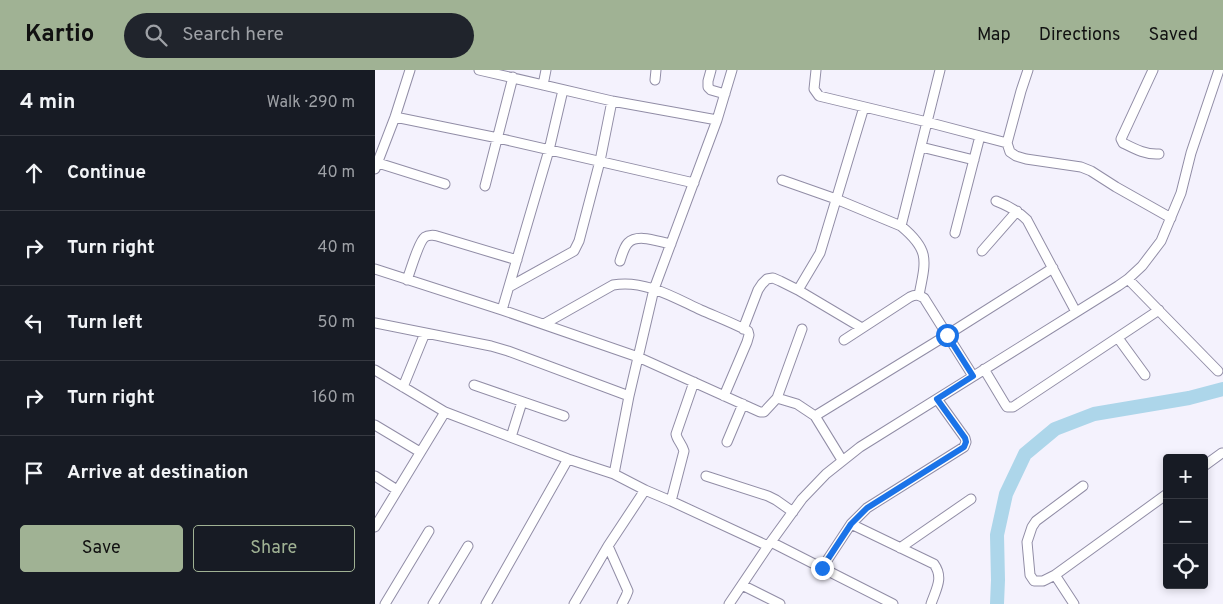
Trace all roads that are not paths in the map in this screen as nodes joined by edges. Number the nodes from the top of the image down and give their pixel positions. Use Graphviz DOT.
graph roads {
  1 [pos="410,70"];
  2 [pos="479,70"];
  3 [pos="546,70"];
  4 [pos="656,70"];
  5 [pos="711,70"];
  6 [pos="733,70"];
  7 [pos="816,70"];
  8 [pos="940,70"];
  9 [pos="1028,70"];
  10 [pos="1153,70"];
  11 [pos="1219,70"];
  12 [pos="513,78"];
  13 [pos="655,80"];
  14 [pos="543,85"];
  15 [pos="563,90"];
  16 [pos="725,94"];
  17 [pos="612,101"];
  18 [pos="864,107"];
  19 [pos="395,116"];
  20 [pos="717,120"];
  21 [pos="927,122"];
  22 [pos="980,136"];
  23 [pos="498,138"];
  24 [pos="1007,144"];
  25 [pos="921,147"];
  26 [pos="549,150"];
  27 [pos="1159,154"];
  28 [pos="974,160"];
  29 [pos="599,161"];
  30 [pos="376,165"];
  31 [pos="782,180"];
  32 [pos="694,183"];
  33 [pos="445,184"];
  34 [pos="485,186"];
  35 [pos="836,199"];
  36 [pos="997,201"];
  37 [pos="1017,211"];
  38 [pos="1171,218"];
  39 [pos="901,226"];
  40 [pos="955,233"];
  41 [pos="671,244"];
  42 [pos="982,251"];
  43 [pos="517,260"];
  44 [pos="620,261"];
  45 [pos="1053,268"];
  46 [pos="375,269"];
  47 [pos="1129,279"];
  48 [pos="407,280"];
  49 [pos="509,287"];
  50 [pos="654,289"];
  51 [pos="799,290"];
  52 [pos="919,295"];
  53 [pos="502,310"];
  54 [pos="1159,310"];
  55 [pos="1076,312"];
  56 [pos="375,323"];
  57 [pos="543,324"];
  58 [pos="743,328"];
  59 [pos="863,328"];
  60 [pos="802,329"];
  61 [pos="425,334"];
  62 [pos="947,335"];
  63 [pos="1117,338"];
  64 [pos="844,340"];
  65 [pos="639,357"];
  66 [pos="984,369"];
  67 [pos="375,370"];
  68 [pos="1218,371"];
  69 [pos="1145,375"];
  70 [pos="973,376"];
  71 [pos="694,382"];
  72 [pos="474,385"];
  73 [pos="403,387"];
  74 [pos="629,396"];
  75 [pos="724,396"];
  76 [pos="777,398"];
  77 [pos="937,399"];
  78 [pos="522,402"];
  79 [pos="743,404"];
  80 [pos="445,412"];
  81 [pos="564,416"];
  82 [pos="815,416"];
  83 [pos="375,425"];
  84 [pos="511,437"];
  85 [pos="727,442"];
  86 [pos="420,452"];
  87 [pos="1222,453"];
  88 [pos="568,459"];
  89 [pos="841,460"];
  90 [pos="1208,463"];
  91 [pos="614,474"];
  92 [pos="375,476"];
  93 [pos="706,476"];
  94 [pos="1083,486"];
  95 [pos="397,490"];
  96 [pos="645,490"];
  97 [pos="1163,497"];
  98 [pos="971,499"];
  99 [pos="671,501"];
  100 [pos="793,512"];
  101 [pos="851,524"];
  102 [pos="376,525"];
  103 [pos="429,531"];
  104 [pos="770,544"];
  105 [pos="468,546"];
  106 [pos="608,546"];
  107 [pos="900,548"];
  108 [pos="822,568"];
  109 [pos="1055,575"];
  110 [pos="742,585"];
  111 [pos="385,604"];
  112 [pos="433,604"];
  113 [pos="486,604"];
  114 [pos="574,604"];
  115 [pos="622,604"];
  116 [pos="729,604"];
  117 [pos="780,604"];
  118 [pos="893,604"];
  119 [pos="931,604"];
  120 [pos="1074,604"];
  1 -- 19 [label="street"];
  2 -- 12 [label="street"];
  3 -- 14 [label="street"];
  4 -- 13 [label="street"];
  5 -- 16 [label="street"];
  6 -- 16 [label="street"];
  7 -- 18 [label="street"];
  8 -- 21 [label="street"];
  9 -- 24 [label="street"];
  10 -- 27 [label="street"];
  11 -- 38 [label="street"];
  12 -- 14 [label="street"];
  12 -- 23 [label="street"];
  14 -- 15 [label="street"];
  15 -- 17 [label="street"];
  15 -- 26 [label="street"];
  16 -- 20 [label="street"];
  17 -- 20 [label="street"];
  17 -- 29 [label="street"];
  18 -- 21 [label="street"];
  18 -- 35 [label="street"];
  19 -- 23 [label="street"];
  19 -- 30 [label="street"];
  20 -- 32 [label="street"];
  21 -- 22 [label="street"];
  21 -- 25 [label="street"];
  22 -- 24 [label="street"];
  22 -- 28 [label="street"];
  23 -- 26 [label="street"];
  23 -- 34 [label="street"];
  24 -- 38 [label="street"];
  25 -- 28 [label="street"];
  25 -- 39 [label="street"];
  26 -- 29 [label="street"];
  26 -- 43 [label="street"];
  28 -- 40 [label="street"];
  29 -- 32 [label="street"];
  29 -- 49 [label="street"];
  30 -- 33 [label="street"];
  31 -- 35 [label="street"];
  32 -- 41 [label="street"];
  35 -- 39 [label="street"];
  35 -- 51 [label="street"];
  36 -- 37 [label="street"];
  37 -- 42 [label="street"];
  37 -- 45 [label="street"];
  38 -- 47 [label="street"];
  39 -- 52 [label="street"];
  41 -- 44 [label="street"];
  41 -- 50 [label="street"];
  43 -- 48 [label="street"];
  43 -- 49 [label="street"];
  45 -- 55 [label="street"];
  45 -- 62 [label="street"];
  46 -- 48 [label="street"];
  47 -- 54 [label="street"];
  47 -- 55 [label="street"];
  48 -- 53 [label="street"];
  49 -- 53 [label="street"];
  50 -- 57 [label="street"];
  50 -- 58 [label="street"];
  50 -- 65 [label="street"];
  51 -- 58 [label="street"];
  51 -- 59 [label="street"];
  52 -- 59 [label="street"];
  52 -- 62 [label="street"];
  53 -- 57 [label="street"];
  54 -- 63 [label="street"];
  54 -- 68 [label="street"];
  55 -- 66 [label="street"];
  56 -- 61 [label="street"];
  57 -- 65 [label="street"];
  58 -- 75 [label="street"];
  59 -- 64 [label="street"];
  60 -- 76 [label="street"];
  61 -- 73 [label="street"];
  61 -- 74 [label="street"];
  62 -- 70 [label="street"];
  62 -- 82 [label="street"];
  63 -- 66 [label="street"];
  63 -- 69 [label="street"];
  65 -- 71 [label="street"];
  65 -- 74 [label="street"];
  66 -- 70 [label="street"];
  67 -- 73 [label="street"];
  70 -- 77 [label="street"];
  71 -- 75 [label="street"];
  71 -- 99 [label="street"];
  72 -- 78 [label="street"];
  73 -- 80 [label="street"];
  74 -- 91 [label="street"];
  75 -- 79 [label="street"];
  76 -- 79 [label="street"];
  76 -- 82 [label="street"];
  77 -- 89 [label="street"];
  77 -- 101 [label="street"];
  78 -- 81 [label="street"];
  78 -- 84 [label="street"];
  79 -- 85 [label="street"];
  80 -- 84 [label="street"];
  80 -- 86 [label="street"];
  82 -- 89 [label="street"];
  83 -- 86 [label="street"];
  84 -- 88 [label="street"];
  86 -- 95 [label="street"];
  87 -- 90 [label="street"];
  88 -- 91 [label="street"];
  88 -- 113 [label="street"];
  89 -- 100 [label="street"];
  91 -- 96 [label="street"];
  92 -- 95 [label="street"];
  93 -- 100 [label="street"];
  94 -- 109 [label="street"];
  95 -- 102 [label="street"];
  96 -- 99 [label="street"];
  96 -- 106 [label="street"];
  97 -- 109 [label="street"];
  98 -- 107 [label="street"];
  99 -- 104 [label="street"];
  100 -- 104 [label="street"];
  101 -- 107 [label="street"];
  101 -- 108 [label="street"];
  103 -- 111 [label="street"];
  104 -- 108 [label="street"];
  104 -- 110 [label="street"];
  105 -- 112 [label="street"];
  106 -- 114 [label="street"];
  106 -- 115 [label="street"];
  107 -- 119 [label="street"];
  108 -- 118 [label="street"];
  109 -- 120 [label="street"];
  110 -- 116 [label="street"];
  110 -- 117 [label="street"];
}
